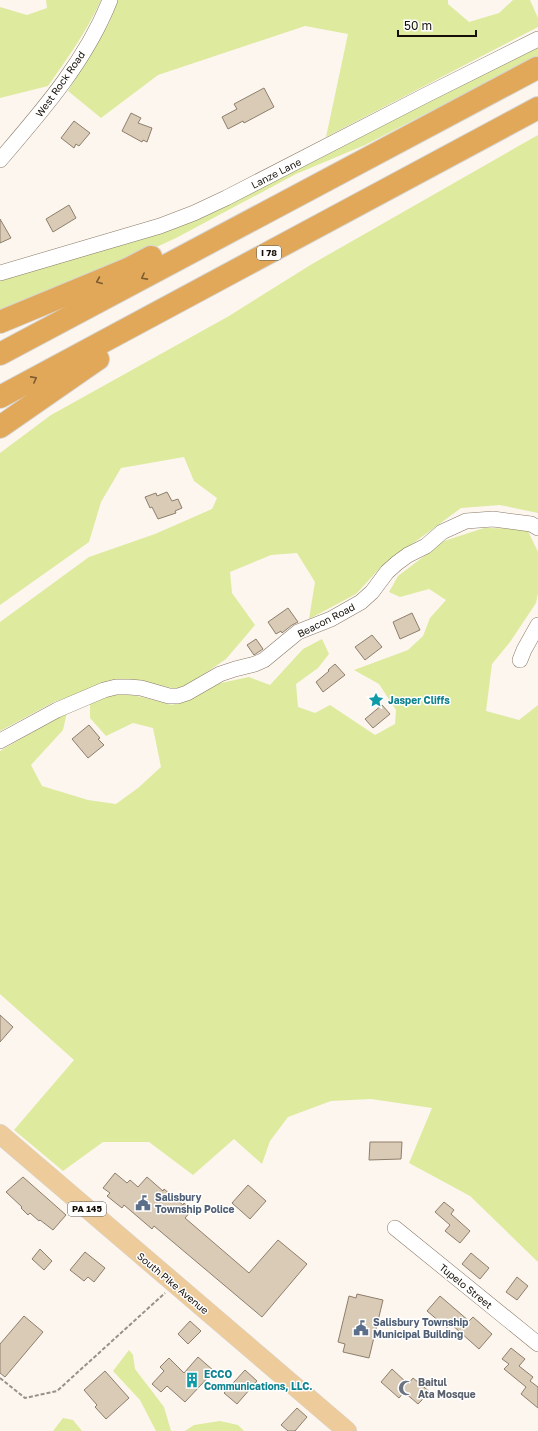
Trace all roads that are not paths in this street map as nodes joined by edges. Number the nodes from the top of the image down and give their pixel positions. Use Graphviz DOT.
graph roads {
  1 [pos="110,0"];
  2 [pos="538,39"];
  3 [pos="537,68"];
  4 [pos="538,108"];
  5 [pos="516,120"];
  6 [pos="0,160"];
  7 [pos="0,273"];
  8 [pos="0,322"];
  9 [pos="0,354"];
  10 [pos="0,397"];
  11 [pos="0,427"];
  12 [pos="535,526"];
  13 [pos="538,625"];
  14 [pos="520,660"];
  15 [pos="0,742"];
  16 [pos="0,1134"];
  17 [pos="394,1228"];
  18 [pos="538,1344"];
  19 [pos="347,1431"];
  1 -- 6 [label="street, West Rock Road"];
  2 -- 7 [label="street, Lanze Lane"];
  3 -- 8 [label="highway, one-way"];
  3 -- 9 [label="highway, one-way"];
  4 -- 5 [label="highway, I 78"];
  10 -- 5 [label="highway, I 78, one-way"];
  5 -- 11 [label="highway"];
  12 -- 15 [label="street, Beacon Road"];
  13 -- 14 [label="street"];
  16 -- 19 [label="main road, South Pike Avenue / PA 145"];
  17 -- 18 [label="street, Tupelo Street"];
}
